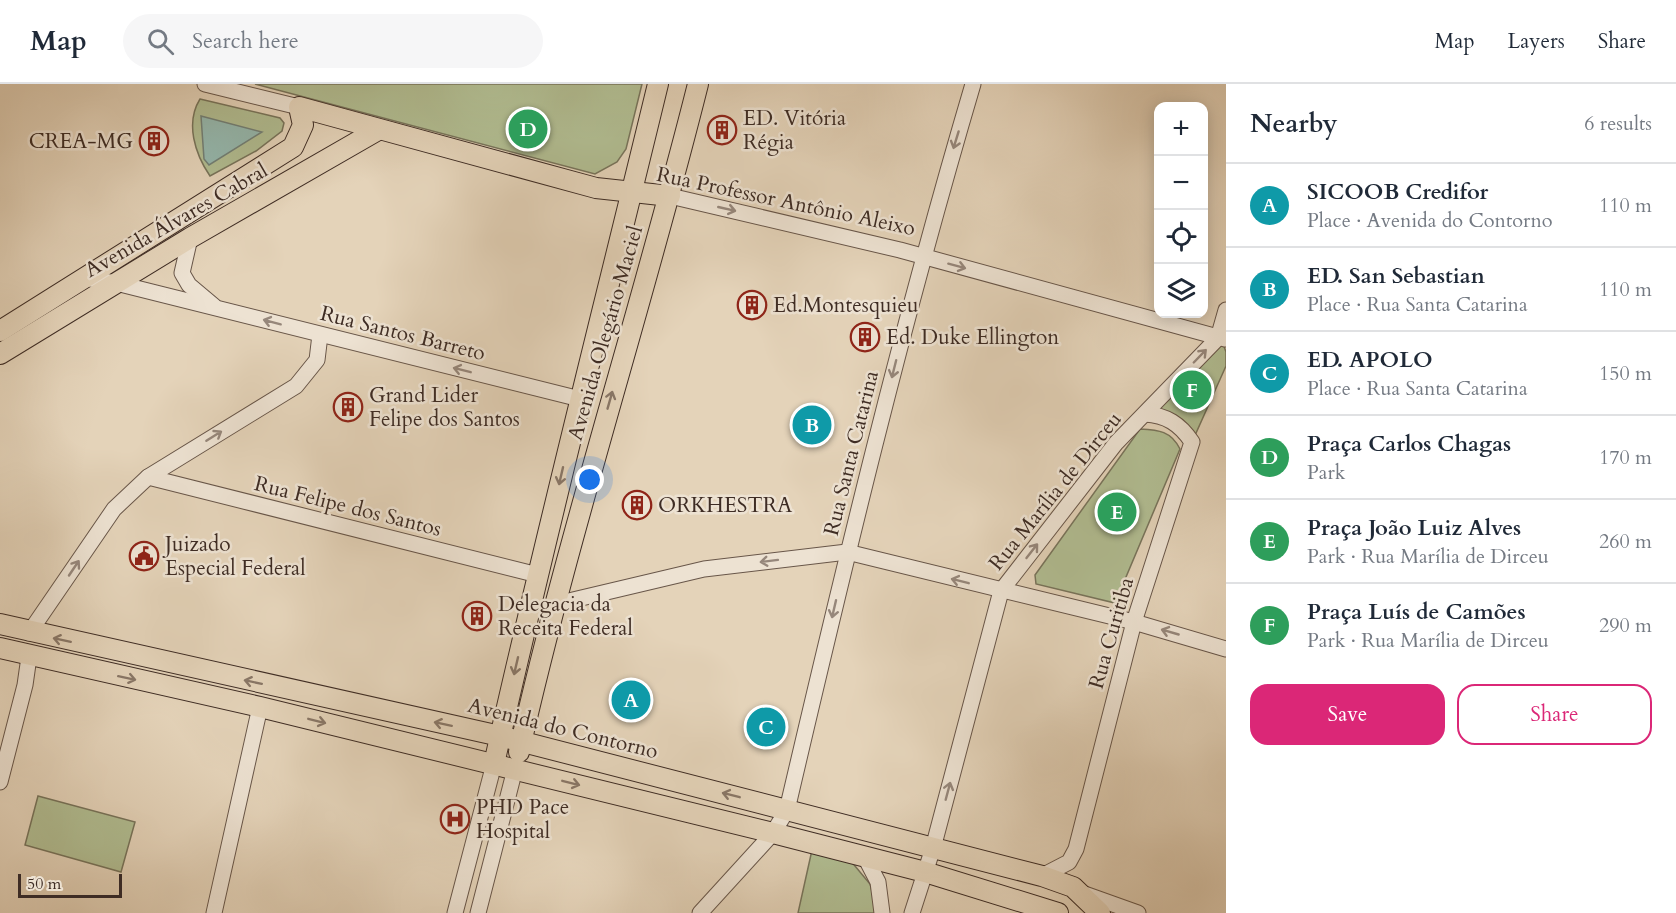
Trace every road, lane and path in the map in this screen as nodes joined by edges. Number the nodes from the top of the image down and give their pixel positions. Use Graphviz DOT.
graph roads {
  1 [pos="205,84"];
  2 [pos="658,84"];
  3 [pos="698,84"];
  4 [pos="973,84"];
  5 [pos="299,107"];
  6 [pos="378,130"];
  7 [pos="632,193"];
  8 [pos="670,196"];
  9 [pos="190,238"];
  10 [pos="923,256"];
  11 [pos="84,278"];
  12 [pos="116,283"];
  13 [pos="216,308"];
  14 [pos="1226,310"];
  15 [pos="25,317"];
  16 [pos="0,319"];
  17 [pos="0,332"];
  18 [pos="320,335"];
  19 [pos="1222,339"];
  20 [pos="0,354"];
  21 [pos="580,399"];
  22 [pos="1145,414"];
  23 [pos="594,456"];
  24 [pos="148,477"];
  25 [pos="847,552"];
  26 [pos="538,575"];
  27 [pos="1001,591"];
  28 [pos="556,604"];
  29 [pos="0,622"];
  30 [pos="1134,622"];
  31 [pos="29,633"];
  32 [pos="0,648"];
  33 [pos="1226,649"];
  34 [pos="0,654"];
  35 [pos="29,657"];
  36 [pos="260,707"];
  37 [pos="500,736"];
  38 [pos="521,742"];
  39 [pos="494,764"];
  40 [pos="515,770"];
  41 [pos="0,782"];
  42 [pos="788,810"];
  43 [pos="773,833"];
  44 [pos="933,848"];
  45 [pos="864,857"];
  46 [pos="925,872"];
  47 [pos="1042,876"];
  48 [pos="1080,893"];
  49 [pos="213,913"];
  50 [pos="455,913"];
  51 [pos="478,913"];
  52 [pos="700,913"];
  53 [pos="882,913"];
  54 [pos="912,913"];
  55 [pos="1058,913"];
  56 [pos="1100,913"];
  57 [pos="1138,913"];
  1 -- 5 [label="street"];
  2 -- 7 [label="main road, Avenida Olegário Maciel"];
  3 -- 8 [label="main road, Avenida Olegário Maciel"];
  4 -- 10 [label="street, Rua Santa Catarina, one-way"];
  5 -- 6 [label="main road, Rua Professor Antônio Aleixo"];
  5 -- 11 [label="main road, Avenida Álvares Cabral"];
  6 -- 7 [label="main road, Rua Professor Antônio Aleixo"];
  6 -- 9 [label="main road, Avenida Álvares Cabral"];
  7 -- 8 [label="main road, Rua Professor Antônio Aleixo"];
  7 -- 21 [label="main road, Avenida Olegário Maciel"];
  8 -- 10 [label="street, Rua Professor Antônio Aleixo, one-way"];
  23 -- 8 [label="main road, Avenida Olegário Maciel, one-way"];
  9 -- 12 [label="main road, Avenida Álvares Cabral"];
  9 -- 13 [label="street, Rua Santos Barreto"];
  10 -- 19 [label="street, Rua Professor Antônio Aleixo, one-way"];
  10 -- 25 [label="street, Rua Santa Catarina, one-way"];
  11 -- 12 [label="street, Rua Santos Barreto"];
  11 -- 15 [label="main road, Avenida Álvares Cabral"];
  12 -- 13 [label="street, Rua Santos Barreto"];
  12 -- 20 [label="main road, Avenida Álvares Cabral"];
  18 -- 13 [label="street, Rua Santos Barreto, one-way"];
  14 -- 19 [label="street"];
  15 -- 16 [label="street"];
  15 -- 17 [label="main road, Avenida Álvares Cabral"];
  21 -- 18 [label="street, Rua Santos Barreto, one-way"];
  24 -- 18 [label="street, one-way"];
  22 -- 19 [label="street, Rua Marília de Dirceu, one-way"];
  21 -- 23 [label="main road"];
  21 -- 26 [label="main road, Avenida Olegário Maciel, one-way"];
  27 -- 22 [label="street, Rua Marília de Dirceu, one-way"];
  22 -- 30 [label="street, Rua Curitiba"];
  23 -- 28 [label="main road, Avenida Olegário Maciel"];
  24 -- 26 [label="street, Rua Felipe dos Santos"];
  31 -- 24 [label="street, one-way"];
  27 -- 25 [label="street, one-way"];
  25 -- 28 [label="street, one-way"];
  25 -- 42 [label="street, Rua Santa Catarina, one-way"];
  26 -- 37 [label="main road, Avenida Olegário Maciel, one-way"];
  27 -- 30 [label="street"];
  44 -- 27 [label="street, Rua Marília de Dirceu, one-way"];
  28 -- 38 [label="main road, Avenida Olegário Maciel"];
  29 -- 31 [label="main road, Avenida do Contorno"];
  33 -- 30 [label="street, one-way"];
  30 -- 47 [label="street, Rua Curitiba"];
  37 -- 31 [label="main road, Avenida do Contorno, one-way"];
  32 -- 35 [label="main road"];
  34 -- 35 [label="main road"];
  35 -- 36 [label="main road, one-way"];
  35 -- 41 [label="street"];
  36 -- 39 [label="main road, one-way"];
  36 -- 49 [label="street"];
  37 -- 38 [label="main road, Avenida do Contorno"];
  37 -- 39 [label="main road, Avenida Olegário Maciel"];
  38 -- 40 [label="main road, Avenida Olegário Maciel"];
  42 -- 38 [label="main road, Avenida do Contorno, one-way"];
  39 -- 40 [label="main road"];
  39 -- 50 [label="street"];
  40 -- 43 [label="main road, one-way"];
  40 -- 51 [label="street"];
  42 -- 43 [label="street, Rua Santa Catarina"];
  42 -- 44 [label="main road, Avenida do Contorno"];
  43 -- 45 [label="main road"];
  43 -- 52 [label="street, Rua Santa Catarina"];
  44 -- 46 [label="street, Rua Marília de Dirceu"];
  44 -- 47 [label="main road, Avenida do Contorno"];
  45 -- 46 [label="main road"];
  45 -- 53 [label="street"];
  46 -- 54 [label="street, Rua Marília de Dirceu"];
  46 -- 55 [label="main road"];
  47 -- 48 [label="main road, Avenida do Contorno"];
  48 -- 56 [label="main road, Avenida do Contorno"];
  48 -- 57 [label="street"];
}
